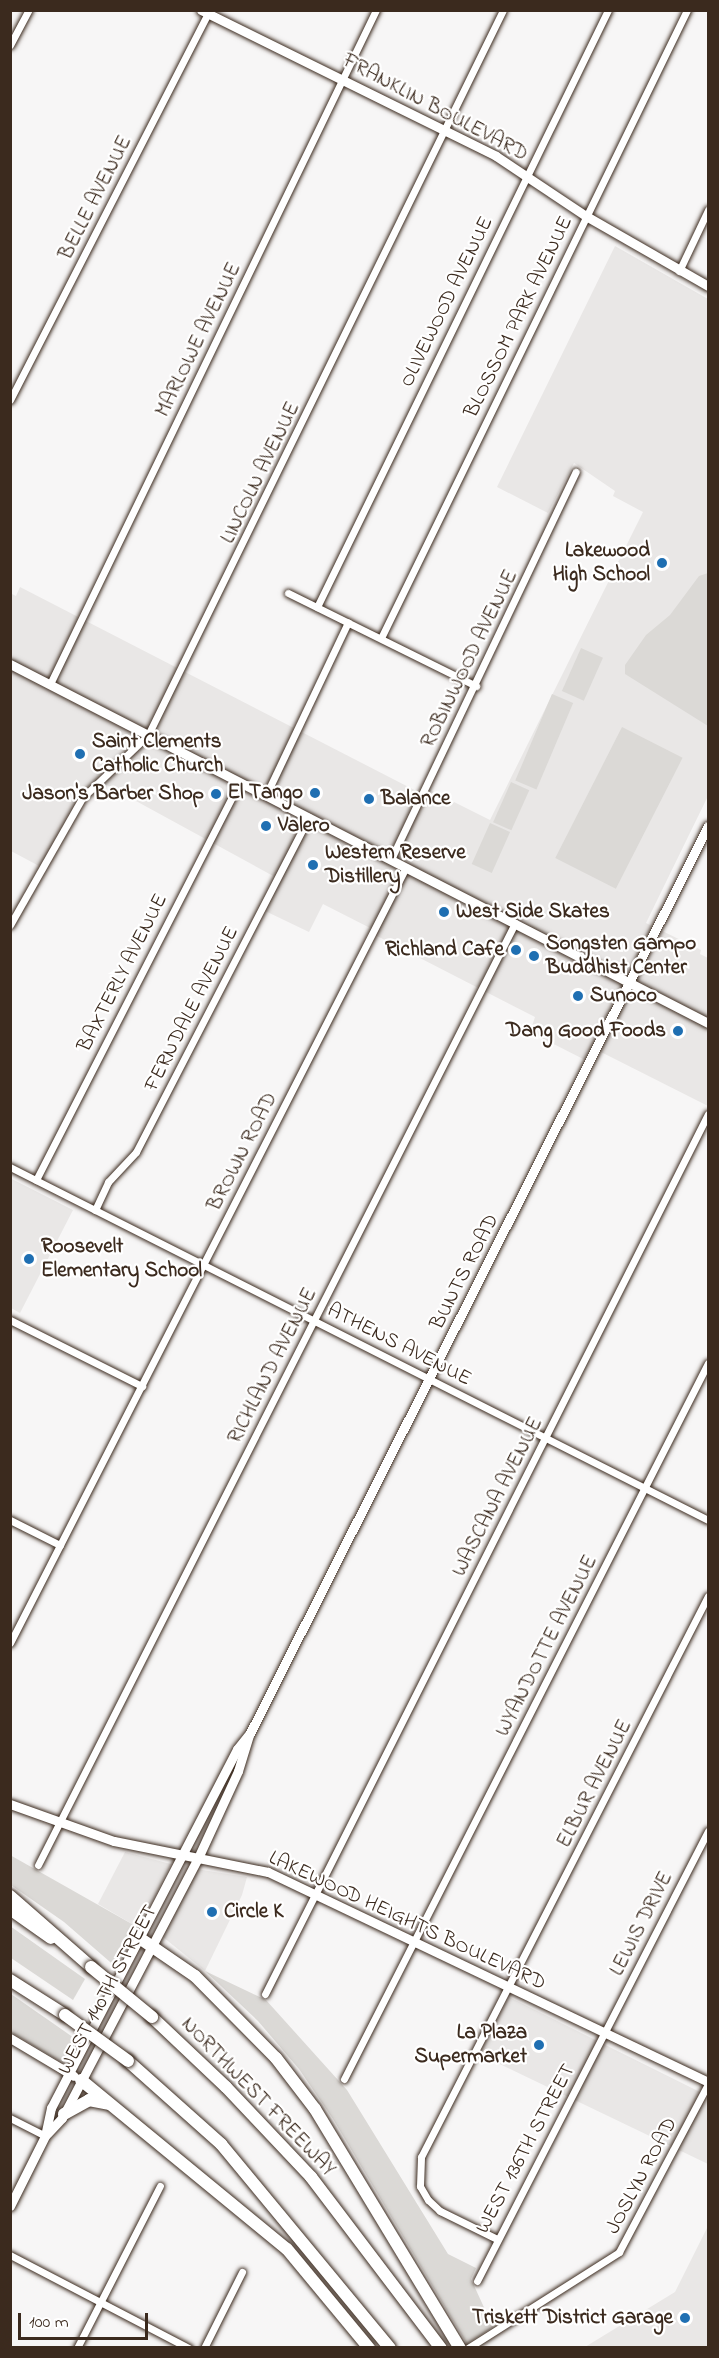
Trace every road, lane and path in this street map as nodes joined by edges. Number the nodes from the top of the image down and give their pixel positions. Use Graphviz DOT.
graph roads {
  1 [pos="29,10"];
  2 [pos="376,10"];
  3 [pos="504,10"];
  4 [pos="608,10"];
  5 [pos="687,10"];
  6 [pos="207,12"];
  7 [pos="10,45"];
  8 [pos="343,80"];
  9 [pos="445,130"];
  10 [pos="526,176"];
  11 [pos="708,210"];
  12 [pos="586,216"];
  13 [pos="679,271"];
  14 [pos="708,286"];
  15 [pos="10,400"];
  16 [pos="576,472"];
  17 [pos="288,593"];
  18 [pos="317,607"];
  19 [pos="348,622"];
  20 [pos="381,638"];
  21 [pos="10,664"];
  22 [pos="50,684"];
  23 [pos="476,686"];
  24 [pos="148,735"];
  25 [pos="240,782"];
  26 [pos="266,795"];
  27 [pos="309,817"];
  28 [pos="708,826"];
  29 [pos="391,859"];
  30 [pos="406,867"];
  31 [pos="515,923"];
  32 [pos="10,925"];
  33 [pos="630,982"];
  34 [pos="708,1023"];
  35 [pos="708,1114"];
  36 [pos="10,1167"];
  37 [pos="36,1180"];
  38 [pos="95,1210"];
  39 [pos="204,1265"];
  40 [pos="10,1320"];
  41 [pos="314,1321"];
  42 [pos="708,1364"];
  43 [pos="431,1380"];
  44 [pos="142,1386"];
  45 [pos="546,1438"];
  46 [pos="645,1489"];
  47 [pos="10,1520"];
  48 [pos="708,1520"];
  49 [pos="60,1545"];
  50 [pos="708,1596"];
  51 [pos="11,1641"];
  52 [pos="250,1733"];
  53 [pos="10,1804"];
  54 [pos="59,1823"];
  55 [pos="708,1831"];
  56 [pos="182,1855"];
  57 [pos="198,1858"];
  58 [pos="38,1865"];
  59 [pos="314,1894"];
  60 [pos="10,1896"];
  61 [pos="10,1909"];
  62 [pos="138,1937"];
  63 [pos="152,1943"];
  64 [pos="414,1944"];
  65 [pos="91,1967"];
  66 [pos="10,1980"];
  67 [pos="511,1988"];
  68 [pos="265,1994"];
  69 [pos="606,2033"];
  70 [pos="10,2038"];
  71 [pos="69,2074"];
  72 [pos="344,2079"];
  73 [pos="81,2080"];
  74 [pos="708,2083"];
  75 [pos="114,2106"];
  76 [pos="64,2114"];
  77 [pos="10,2118"];
  78 [pos="45,2136"];
  79 [pos="160,2186"];
  80 [pos="10,2206"];
  81 [pos="497,2239"];
  82 [pos="10,2255"];
  83 [pos="242,2272"];
  84 [pos="477,2281"];
  85 [pos="101,2301"];
  86 [pos="77,2348"];
  87 [pos="189,2348"];
  88 [pos="204,2348"];
  89 [pos="369,2348"];
  90 [pos="390,2348"];
  91 [pos="441,2348"];
  92 [pos="460,2348"];
  93 [pos="468,2348"];
  1 -- 7 [label="street"];
  2 -- 8 [label="street, MARLOWE AVENUE"];
  3 -- 9 [label="street, LINCOLN AVENUE"];
  4 -- 10 [label="street, OLIVEWOOD AVENUE"];
  5 -- 12 [label="street, BLOSSOM PARK AVENUE"];
  6 -- 8 [label="main road, FRANKLIN BOULEVARD"];
  6 -- 15 [label="street, BELLE AVENUE"];
  8 -- 9 [label="main road, FRANKLIN BOULEVARD"];
  8 -- 22 [label="street, MARLOWE AVENUE"];
  9 -- 10 [label="main road, FRANKLIN BOULEVARD"];
  9 -- 24 [label="street, LINCOLN AVENUE"];
  10 -- 12 [label="main road, FRANKLIN BOULEVARD"];
  10 -- 18 [label="street, OLIVEWOOD AVENUE"];
  11 -- 13 [label="street"];
  12 -- 13 [label="main road, FRANKLIN BOULEVARD"];
  12 -- 20 [label="street, BLOSSOM PARK AVENUE"];
  13 -- 14 [label="main road, FRANKLIN BOULEVARD"];
  16 -- 23 [label="street, ROBINWOOD AVENUE"];
  17 -- 18 [label="street"];
  18 -- 19 [label="street"];
  19 -- 20 [label="street"];
  19 -- 26 [label="street"];
  20 -- 23 [label="street"];
  21 -- 22 [label="main road"];
  22 -- 24 [label="main road"];
  23 -- 29 [label="street, ROBINWOOD AVENUE"];
  24 -- 25 [label="main road"];
  24 -- 32 [label="street, LINCOLN AVENUE"];
  25 -- 26 [label="main road"];
  25 -- 37 [label="street, BAXTERLY AVENUE"];
  26 -- 27 [label="main road"];
  27 -- 29 [label="main road"];
  27 -- 38 [label="street, FERNDALE AVENUE"];
  28 -- 33 [label="main road, BUNTS ROAD"];
  29 -- 30 [label="main road"];
  30 -- 31 [label="main road"];
  30 -- 39 [label="street, BROWN ROAD"];
  31 -- 33 [label="main road"];
  31 -- 41 [label="street, RICHLAND AVENUE"];
  33 -- 34 [label="main road"];
  33 -- 43 [label="main road, BUNTS ROAD"];
  35 -- 45 [label="street, WASCANA AVENUE"];
  36 -- 37 [label="street, ATHENS AVENUE"];
  37 -- 38 [label="street, ATHENS AVENUE"];
  38 -- 39 [label="street, ATHENS AVENUE"];
  39 -- 41 [label="street, ATHENS AVENUE"];
  39 -- 44 [label="street, BROWN ROAD"];
  40 -- 44 [label="street"];
  41 -- 43 [label="street, ATHENS AVENUE"];
  41 -- 54 [label="street, RICHLAND AVENUE"];
  42 -- 46 [label="street, WYANDOTTE AVENUE"];
  43 -- 45 [label="street, ATHENS AVENUE"];
  43 -- 52 [label="main road, BUNTS ROAD"];
  44 -- 49 [label="street, BROWN ROAD"];
  45 -- 46 [label="street, ATHENS AVENUE"];
  45 -- 59 [label="street, WASCANA AVENUE"];
  46 -- 48 [label="street, ATHENS AVENUE"];
  46 -- 64 [label="street, WYANDOTTE AVENUE"];
  47 -- 49 [label="street"];
  49 -- 51 [label="street, BROWN ROAD"];
  50 -- 67 [label="street, ELBUR AVENUE"];
  52 -- 56 [label="main road, BUNTS ROAD"];
  52 -- 57 [label="main road, BUNTS ROAD"];
  53 -- 54 [label="main road, LAKEWOOD HEIGHTS BOULEVARD"];
  54 -- 56 [label="main road, LAKEWOOD HEIGHTS BOULEVARD"];
  54 -- 58 [label="street, RICHLAND AVENUE"];
  55 -- 69 [label="street, LEWIS DRIVE"];
  56 -- 57 [label="main road, LAKEWOOD HEIGHTS BOULEVARD"];
  56 -- 62 [label="main road, WEST 140TH STREET"];
  57 -- 59 [label="main road, LAKEWOOD HEIGHTS BOULEVARD"];
  57 -- 63 [label="main road, WEST 140TH STREET"];
  59 -- 64 [label="main road, LAKEWOOD HEIGHTS BOULEVARD"];
  59 -- 68 [label="street, WASCANA AVENUE"];
  60 -- 65 [label="highway"];
  61 -- 65 [label="highway, NORTHWEST FREEWAY"];
  62 -- 63 [label="highway"];
  62 -- 71 [label="main road, WEST 140TH STREET"];
  63 -- 73 [label="main road, WEST 140TH STREET"];
  63 -- 92 [label="highway"];
  64 -- 67 [label="main road, LAKEWOOD HEIGHTS BOULEVARD"];
  64 -- 72 [label="street, WYANDOTTE AVENUE"];
  65 -- 91 [label="highway, NORTHWEST FREEWAY, bridge"];
  66 -- 90 [label="highway, bridge"];
  67 -- 69 [label="main road, LAKEWOOD HEIGHTS BOULEVARD"];
  67 -- 81 [label="street, ELBUR AVENUE"];
  69 -- 74 [label="main road, LAKEWOOD HEIGHTS BOULEVARD"];
  69 -- 81 [label="street, WEST 136TH STREET"];
  70 -- 71 [label="main road"];
  71 -- 73 [label="main road"];
  71 -- 78 [label="main road, WEST 140TH STREET"];
  73 -- 75 [label="highway"];
  73 -- 76 [label="main road, WEST 140TH STREET"];
  74 -- 93 [label="street, JOSLYN ROAD"];
  75 -- 76 [label="highway"];
  75 -- 89 [label="highway"];
  76 -- 78 [label="main road, WEST 140TH STREET"];
  77 -- 78 [label="street"];
  78 -- 80 [label="main road, WEST 140TH STREET"];
  79 -- 85 [label="street"];
  81 -- 84 [label="street, WEST 136TH STREET"];
  82 -- 85 [label="street"];
  83 -- 88 [label="street"];
  85 -- 86 [label="street"];
  85 -- 87 [label="street"];
}
